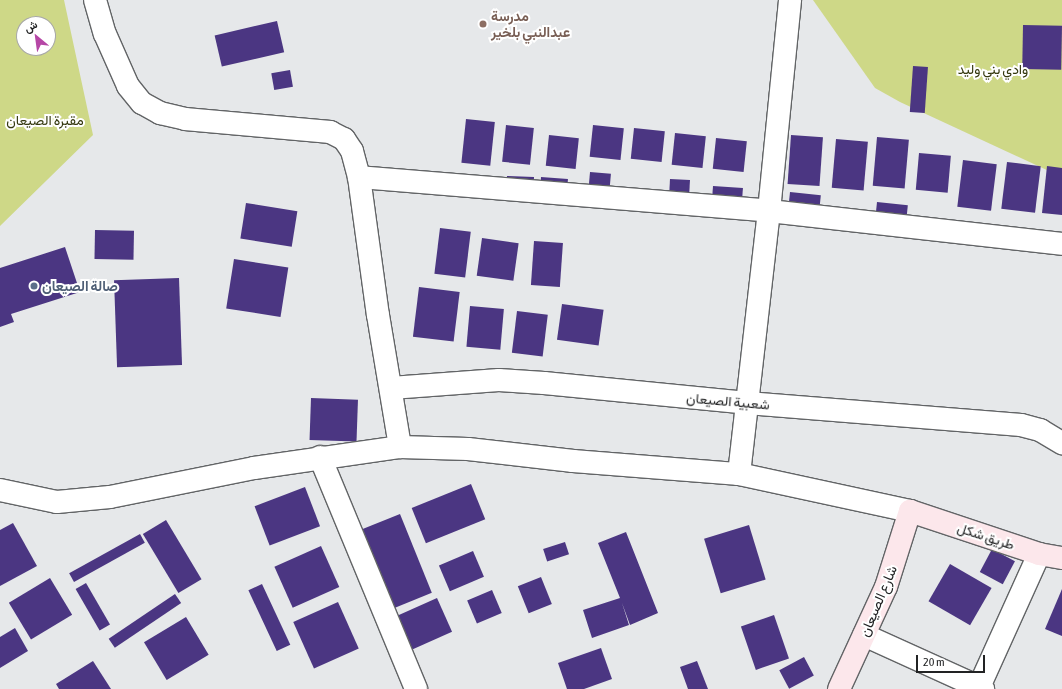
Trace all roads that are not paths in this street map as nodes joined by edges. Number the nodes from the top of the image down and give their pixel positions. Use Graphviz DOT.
graph roads {
  1 [pos="95,0"];
  2 [pos="790,0"];
  3 [pos="359,178"];
  4 [pos="769,212"];
  5 [pos="1062,244"];
  6 [pos="391,388"];
  7 [pos="747,403"];
  8 [pos="1062,443"];
  9 [pos="400,447"];
  10 [pos="320,457"];
  11 [pos="739,474"];
  12 [pos="0,490"];
  13 [pos="910,511"];
  14 [pos="1038,554"];
  15 [pos="1062,558"];
  16 [pos="864,635"];
  17 [pos="981,688"];
  18 [pos="416,689"];
  19 [pos="839,689"];
  1 -- 3 [label="street"];
  2 -- 4 [label="street"];
  3 -- 4 [label="street"];
  3 -- 6 [label="street"];
  4 -- 5 [label="street"];
  4 -- 7 [label="street"];
  6 -- 7 [label="street, شعبية الصيعان"];
  6 -- 9 [label="street"];
  7 -- 8 [label="street, شعبية الصيعان"];
  7 -- 11 [label="street"];
  9 -- 10 [label="street"];
  9 -- 11 [label="street"];
  10 -- 12 [label="street"];
  10 -- 18 [label="street"];
  11 -- 13 [label="street"];
  13 -- 14 [label="main road, طريق شكل"];
  13 -- 16 [label="main road, شارع الصيعان"];
  14 -- 15 [label="main road, طريق شكل"];
  14 -- 17 [label="street"];
  16 -- 17 [label="street"];
  16 -- 19 [label="main road, شارع الصيعان"];
}
